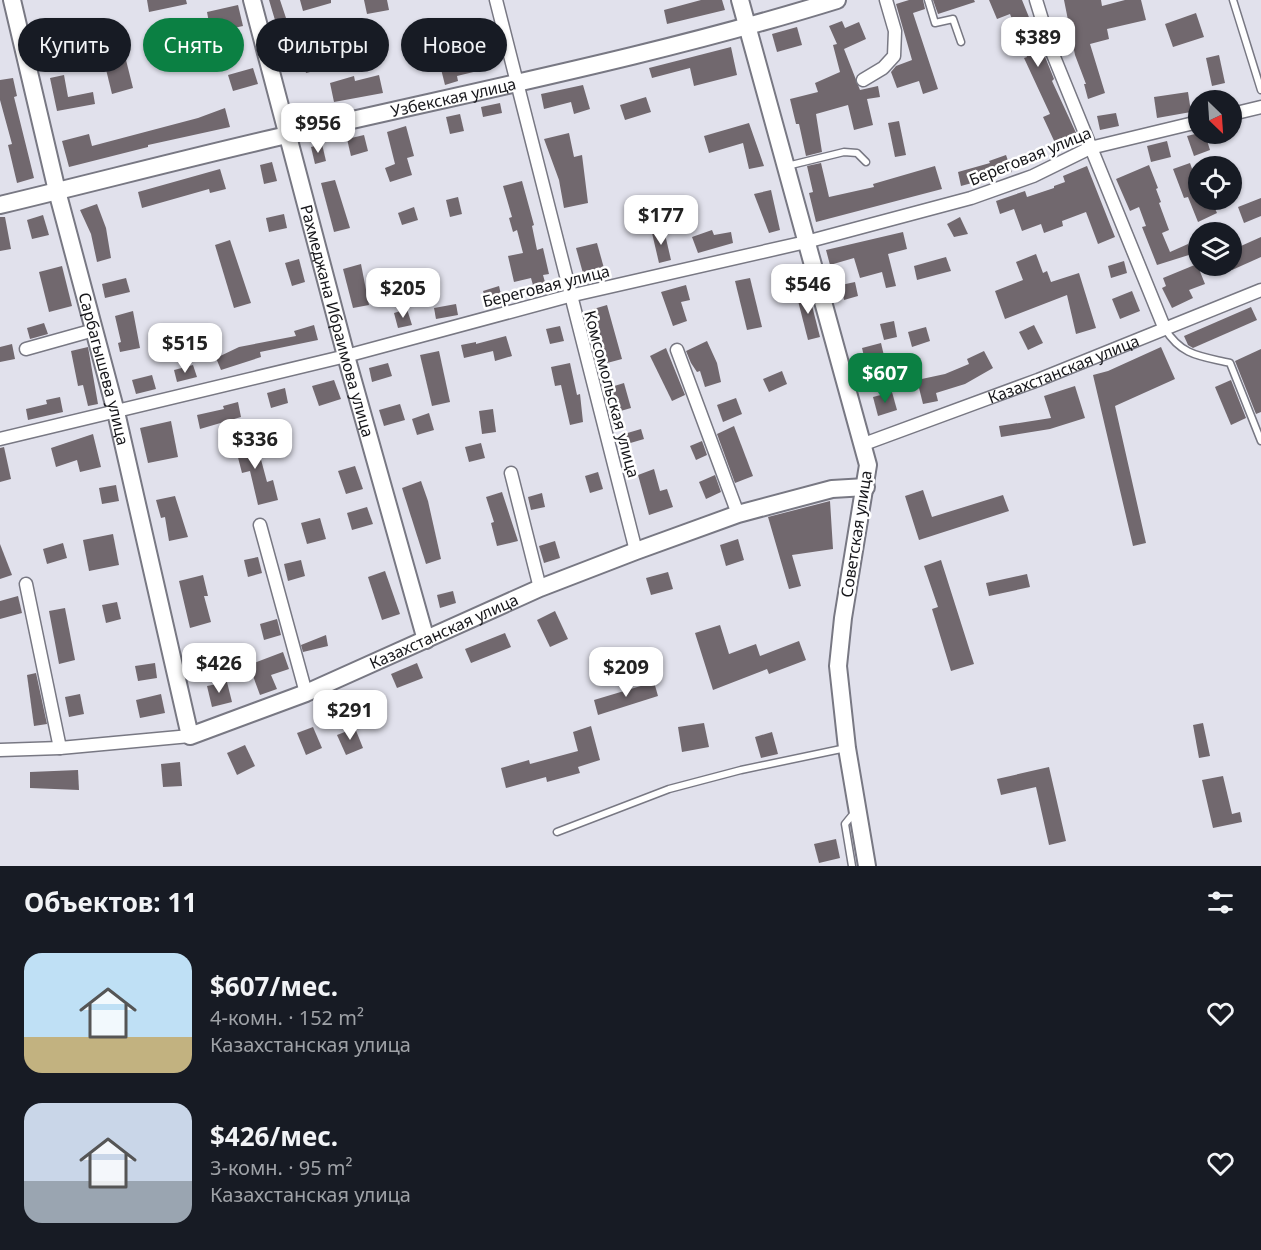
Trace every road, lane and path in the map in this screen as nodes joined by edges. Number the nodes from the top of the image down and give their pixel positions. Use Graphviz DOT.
graph roads {
  1 [pos="12,0"];
  2 [pos="252,0"];
  3 [pos="496,0"];
  4 [pos="740,0"];
  5 [pos="837,0"];
  6 [pos="886,0"];
  7 [pos="928,0"];
  8 [pos="1036,0"];
  9 [pos="1233,0"];
  10 [pos="747,28"];
  11 [pos="961,42"];
  12 [pos="863,80"];
  13 [pos="517,85"];
  14 [pos="1261,90"];
  15 [pos="1261,107"];
  16 [pos="1242,112"];
  17 [pos="1188,124"];
  18 [pos="287,135"];
  19 [pos="1090,148"];
  20 [pos="866,162"];
  21 [pos="786,166"];
  22 [pos="57,191"];
  23 [pos="0,205"];
  24 [pos="806,242"];
  25 [pos="1261,290"];
  26 [pos="569,296"];
  27 [pos="1164,327"];
  28 [pos="94,330"];
  29 [pos="26,349"];
  30 [pos="677,350"];
  31 [pos="346,356"];
  32 [pos="116,412"];
  33 [pos="0,439"];
  34 [pos="1261,441"];
  35 [pos="864,444"];
  36 [pos="511,473"];
  37 [pos="866,487"];
  38 [pos="738,514"];
  39 [pos="260,525"];
  40 [pos="636,551"];
  41 [pos="26,584"];
  42 [pos="540,588"];
  43 [pos="426,640"];
  44 [pos="306,693"];
  45 [pos="190,736"];
  46 [pos="60,748"];
  47 [pos="847,748"];
  48 [pos="0,750"];
  49 [pos="857,809"];
  50 [pos="557,832"];
  51 [pos="852,866"];
  52 [pos="867,866"];
  1 -- 22 [label="street, Сарбагышева улица"];
  2 -- 18 [label="street, Рахмеджана Ибраимова улица"];
  3 -- 13 [label="street, Комсомольская улица"];
  4 -- 10 [label="street, Советская улица"];
  5 -- 10 [label="street, Узбекская улица"];
  6 -- 12 [label="street"];
  7 -- 11 [label="lane"];
  8 -- 19 [label="street"];
  9 -- 14 [label="lane"];
  10 -- 13 [label="street, Узбекская улица"];
  10 -- 21 [label="street, Советская улица"];
  13 -- 18 [label="street, Узбекская улица"];
  13 -- 26 [label="street, Комсомольская улица"];
  15 -- 16 [label="street"];
  17 -- 19 [label="street, Береговая улица"];
  18 -- 22 [label="street, Узбекская улица"];
  18 -- 31 [label="street, Рахмеджана Ибраимова улица"];
  19 -- 24 [label="street, Береговая улица"];
  19 -- 27 [label="street"];
  20 -- 21 [label="lane"];
  21 -- 24 [label="street, Советская улица"];
  22 -- 23 [label="street, Узбекская улица"];
  22 -- 28 [label="street, Сарбагышева улица"];
  24 -- 26 [label="street, Береговая улица"];
  24 -- 35 [label="street, Советская улица"];
  25 -- 27 [label="street, Казахстанская улица"];
  26 -- 31 [label="street, Береговая улица"];
  26 -- 40 [label="street, Комсомольская улица"];
  27 -- 34 [label="lane"];
  27 -- 35 [label="street, Казахстанская улица"];
  28 -- 29 [label="street"];
  28 -- 32 [label="street, Сарбагышева улица"];
  30 -- 38 [label="street"];
  31 -- 32 [label="street, Береговая улица"];
  31 -- 43 [label="street, Рахмеджана Ибраимова улица"];
  32 -- 33 [label="street, Береговая улица"];
  32 -- 45 [label="street, Сарбагышева улица"];
  35 -- 37 [label="street, Советская улица"];
  36 -- 42 [label="street"];
  37 -- 38 [label="street, Казахстанская улица"];
  37 -- 47 [label="street, Советская улица"];
  38 -- 40 [label="street, Казахстанская улица"];
  39 -- 44 [label="street"];
  40 -- 42 [label="street, Казахстанская улица"];
  41 -- 46 [label="street"];
  42 -- 43 [label="street, Казахстанская улица"];
  43 -- 44 [label="street, Казахстанская улица"];
  44 -- 45 [label="street, Казахстанская улица"];
  45 -- 46 [label="street, Казахстанская улица"];
  46 -- 48 [label="street, Казахстанская улица"];
  47 -- 49 [label="street, Советская улица"];
  47 -- 50 [label="lane"];
  49 -- 51 [label="lane"];
  49 -- 52 [label="street, Советская улица"];
}
